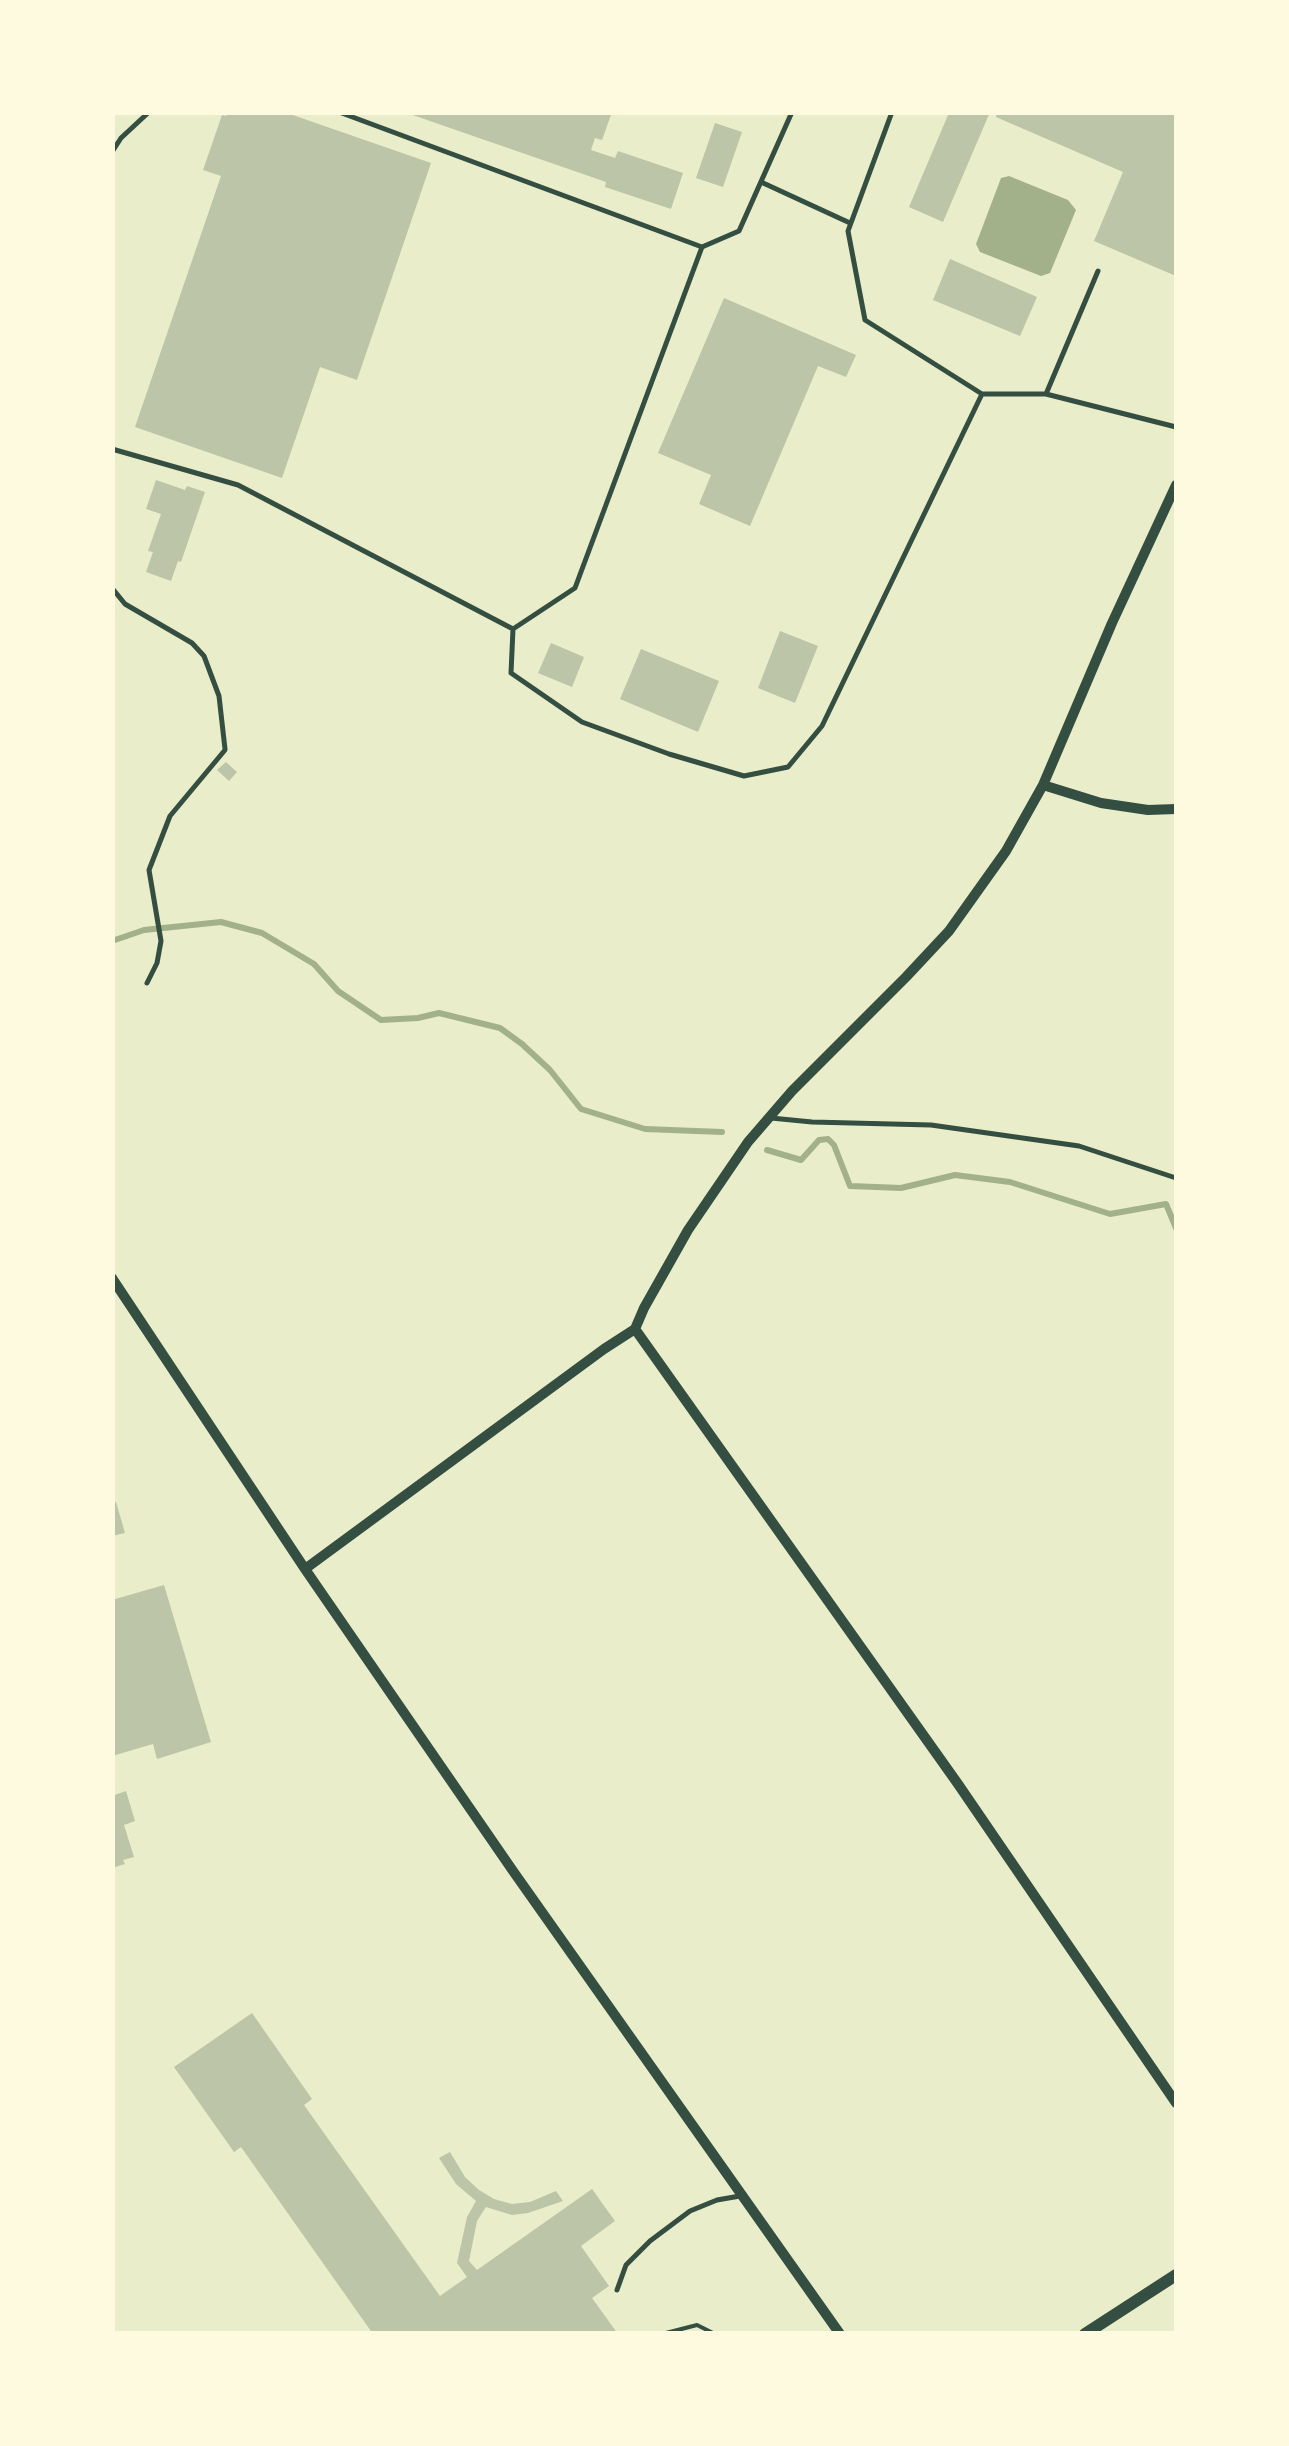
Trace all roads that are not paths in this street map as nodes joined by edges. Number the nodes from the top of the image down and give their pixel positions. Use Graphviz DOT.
graph roads {
  1 [pos="149,112"];
  2 [pos="339,112"];
  3 [pos="792,112"];
  4 [pos="892,112"];
  5 [pos="112,152"];
  6 [pos="760,182"];
  7 [pos="850,223"];
  8 [pos="702,247"];
  9 [pos="1098,272"];
  10 [pos="982,394"];
  11 [pos="1046,394"];
  12 [pos="1176,426"];
  13 [pos="112,449"];
  14 [pos="1176,485"];
  15 [pos="112,588"];
  16 [pos="513,630"];
  17 [pos="1044,784"];
  18 [pos="1176,809"];
  19 [pos="147,983"];
  20 [pos="768,1118"];
  21 [pos="1176,1178"];
  22 [pos="112,1278"];
  23 [pos="635,1329"];
  24 [pos="305,1570"];
  25 [pos="1176,2103"];
  26 [pos="744,2195"];
  27 [pos="1176,2275"];
  28 [pos="617,2290"];
  29 [pos="840,2334"];
  30 [pos="1085,2334"];
  1 -- 5 [label="lane"];
  2 -- 8 [label="lane"];
  3 -- 6 [label="lane"];
  4 -- 7 [label="lane"];
  6 -- 7 [label="lane"];
  6 -- 8 [label="lane"];
  7 -- 10 [label="lane"];
  8 -- 16 [label="lane"];
  9 -- 11 [label="lane"];
  10 -- 11 [label="lane"];
  10 -- 16 [label="lane"];
  11 -- 12 [label="lane"];
  13 -- 16 [label="lane"];
  14 -- 17 [label="street"];
  15 -- 19 [label="lane"];
  17 -- 18 [label="street"];
  17 -- 20 [label="street"];
  20 -- 21 [label="lane"];
  20 -- 23 [label="street"];
  22 -- 24 [label="street"];
  23 -- 24 [label="street"];
  23 -- 25 [label="street"];
  24 -- 26 [label="street"];
  26 -- 28 [label="lane"];
  26 -- 29 [label="street"];
  27 -- 30 [label="street"];
}
